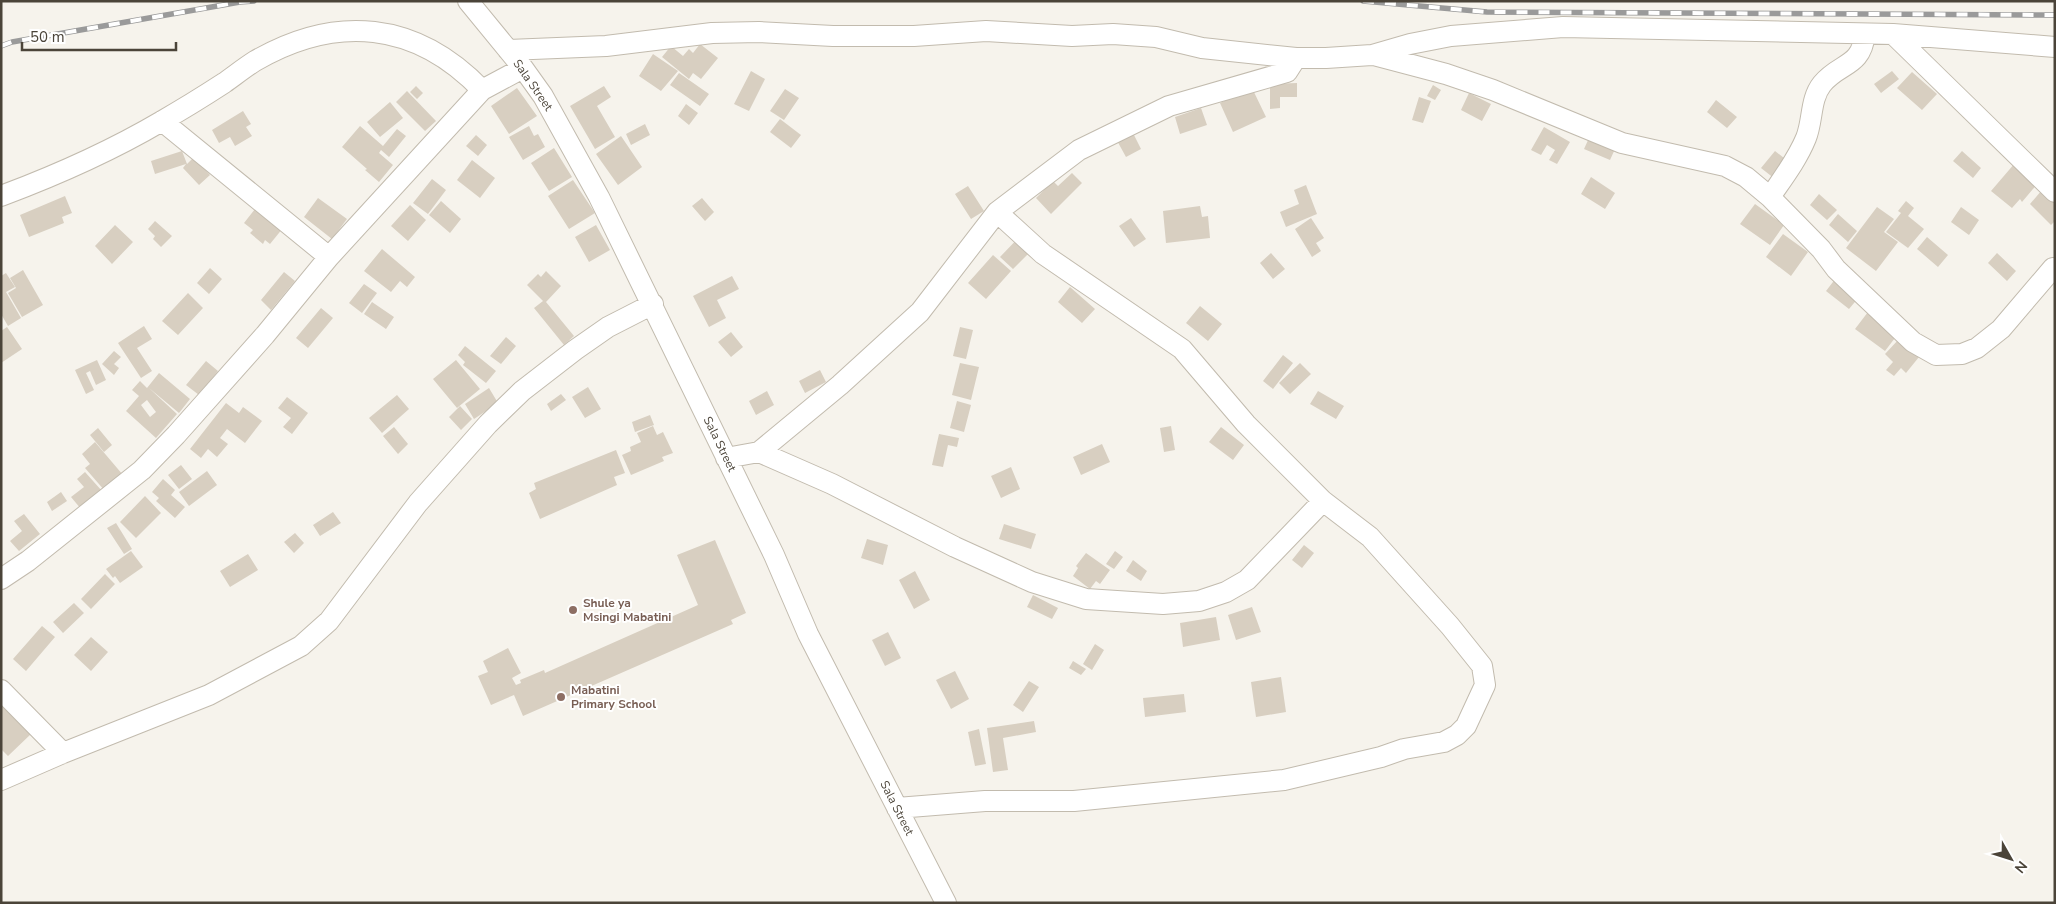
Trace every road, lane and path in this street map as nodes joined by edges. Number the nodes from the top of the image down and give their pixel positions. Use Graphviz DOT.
graph roads {
  1 [pos="468,1"];
  2 [pos="1865,34"];
  3 [pos="1893,34"];
  4 [pos="2055,47"];
  5 [pos="508,50"];
  6 [pos="1372,55"];
  7 [pos="1296,58"];
  8 [pos="523,68"];
  9 [pos="482,90"];
  10 [pos="162,121"];
  11 [pos="2055,192"];
  12 [pos="1,196"];
  13 [pos="1770,197"];
  14 [pos="997,212"];
  15 [pos="329,257"];
  16 [pos="2053,268"];
  17 [pos="653,304"];
  18 [pos="760,452"];
  19 [pos="726,458"];
  20 [pos="1323,501"];
  21 [pos="1,580"];
  22 [pos="1,690"];
  23 [pos="63,753"];
  24 [pos="1,780"];
  25 [pos="897,808"];
  26 [pos="946,903"];
  1 -- 5 [label="street, Sala Street"];
  2 -- 3 [label="street"];
  2 -- 6 [label="street"];
  2 -- 13 [label="street"];
  3 -- 4 [label="street"];
  3 -- 11 [label="street"];
  5 -- 7 [label="street"];
  5 -- 8 [label="street, Sala Street"];
  6 -- 7 [label="street"];
  6 -- 13 [label="street"];
  7 -- 14 [label="street"];
  8 -- 9 [label="street"];
  8 -- 17 [label="street, Sala Street"];
  9 -- 10 [label="street"];
  9 -- 15 [label="street"];
  10 -- 12 [label="street"];
  10 -- 15 [label="street"];
  13 -- 16 [label="street"];
  14 -- 18 [label="street"];
  14 -- 20 [label="street"];
  15 -- 21 [label="street"];
  17 -- 19 [label="street, Sala Street"];
  17 -- 23 [label="street"];
  18 -- 19 [label="street"];
  18 -- 20 [label="street"];
  19 -- 25 [label="street, Sala Street"];
  20 -- 25 [label="street"];
  22 -- 23 [label="street"];
  23 -- 24 [label="street"];
  25 -- 26 [label="street, Sala Street"];
}
